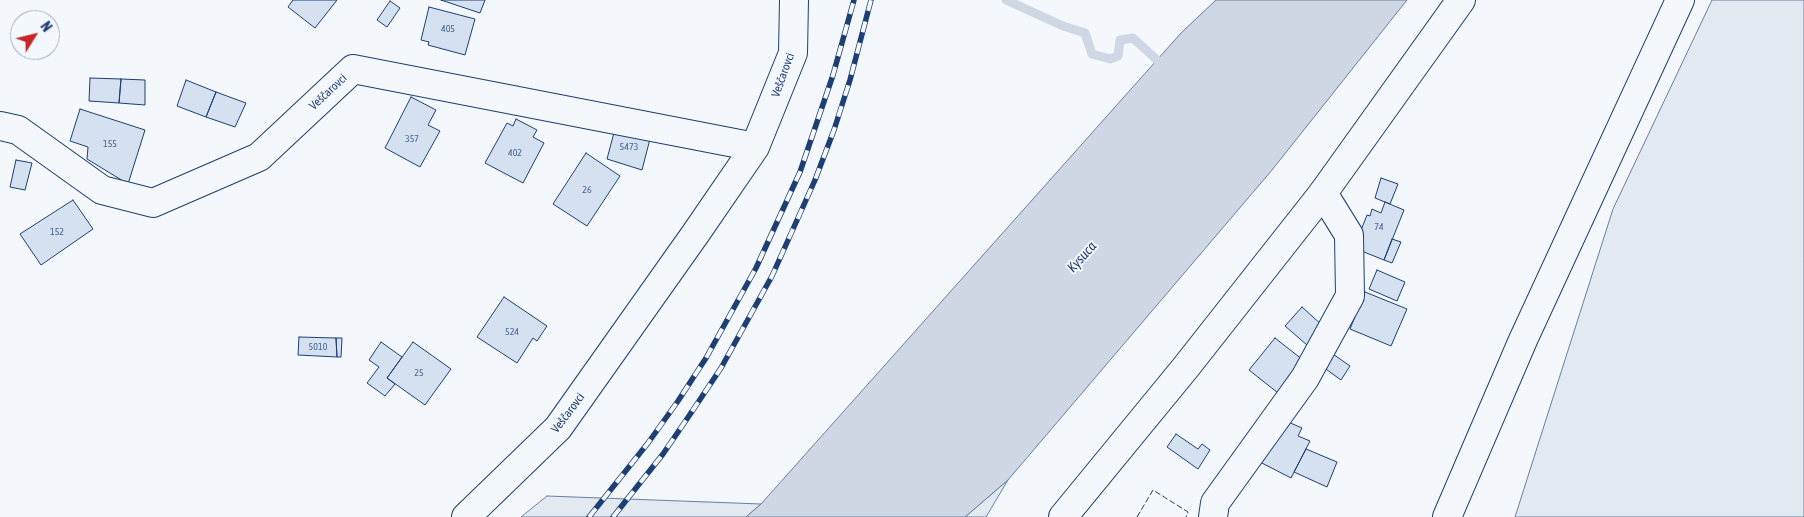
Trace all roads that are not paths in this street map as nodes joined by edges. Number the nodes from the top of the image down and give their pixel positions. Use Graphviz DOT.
graph roads {
  1 [pos="794,0"];
  2 [pos="1462,0"];
  3 [pos="1680,0"];
  4 [pos="0,126"];
  5 [pos="755,147"];
  6 [pos="1323,193"];
  7 [pos="466,517"];
  8 [pos="1063,517"];
  9 [pos="1213,517"];
  10 [pos="1447,517"];
  1 -- 5 [label="street, Veščarovci"];
  2 -- 6 [label="street"];
  3 -- 10 [label="street"];
  4 -- 5 [label="street, Veščarovci"];
  5 -- 7 [label="street, Veščarovci"];
  6 -- 8 [label="street"];
  6 -- 9 [label="street"];
}
